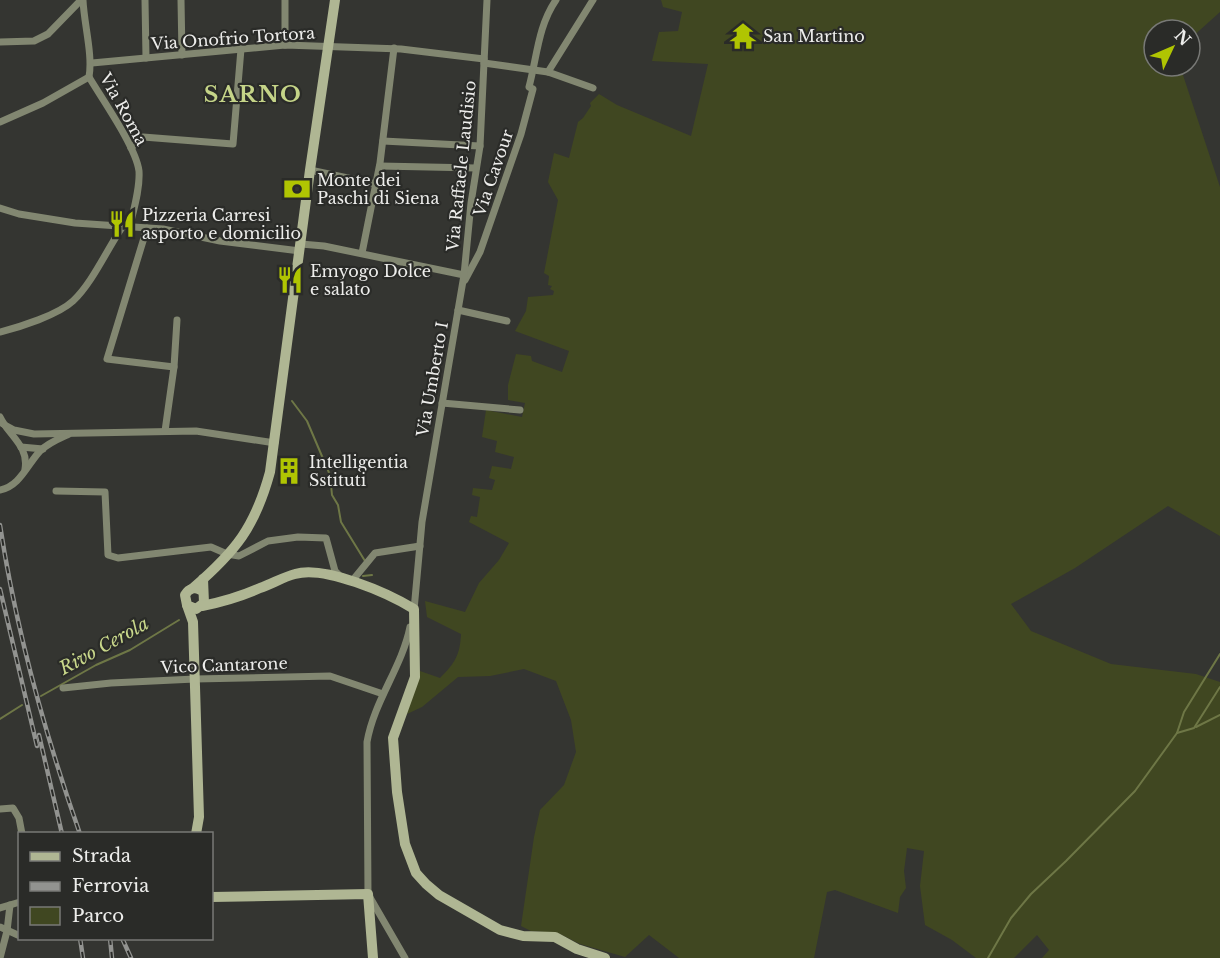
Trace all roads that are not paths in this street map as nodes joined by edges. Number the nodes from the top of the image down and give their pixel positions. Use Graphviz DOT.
graph roads {
  1 [pos="82,0"];
  2 [pos="145,0"];
  3 [pos="181,0"];
  4 [pos="285,0"];
  5 [pos="335,0"];
  6 [pos="487,0"];
  7 [pos="556,0"];
  8 [pos="593,0"];
  9 [pos="0,42"];
  10 [pos="285,45"];
  11 [pos="329,45"];
  12 [pos="394,48"];
  13 [pos="241,50"];
  14 [pos="182,55"];
  15 [pos="147,58"];
  16 [pos="484,61"];
  17 [pos="92,63"];
  18 [pos="534,69"];
  19 [pos="548,72"];
  20 [pos="89,77"];
  21 [pos="593,88"];
  22 [pos="0,122"];
  23 [pos="383,141"];
  24 [pos="480,146"];
  25 [pos="131,148"];
  26 [pos="380,166"];
  27 [pos="476,168"];
  28 [pos="310,171"];
  29 [pos="376,184"];
  30 [pos="0,208"];
  31 [pos="123,226"];
  32 [pos="147,228"];
  33 [pos="301,247"];
  34 [pos="362,253"];
  35 [pos="464,275"];
  36 [pos="462,286"];
  37 [pos="458,310"];
  38 [pos="177,320"];
  39 [pos="507,321"];
  40 [pos="0,332"];
  41 [pos="174,367"];
  42 [pos="442,403"];
  43 [pos="520,410"];
  44 [pos="2,421"];
  45 [pos="165,431"];
  46 [pos="71,433"];
  47 [pos="34,434"];
  48 [pos="275,443"];
  49 [pos="21,447"];
  50 [pos="43,449"];
  51 [pos="24,470"];
  52 [pos="0,490"];
  53 [pos="56,491"];
  54 [pos="420,546"];
  55 [pos="227,554"];
  56 [pos="346,579"];
  57 [pos="200,591"];
  58 [pos="216,603"];
  59 [pos="187,605"];
  60 [pos="201,607"];
  61 [pos="414,609"];
  62 [pos="194,622"];
  63 [pos="195,679"];
  64 [pos="63,688"];
  65 [pos="383,694"];
  66 [pos="0,809"];
  67 [pos="22,832"];
  68 [pos="196,832"];
  69 [pos="368,894"];
  70 [pos="213,897"];
  71 [pos="18,903"];
  72 [pos="10,905"];
  73 [pos="0,908"];
  74 [pos="3,929"];
  75 [pos="18,935"];
  76 [pos="0,958"];
  77 [pos="373,958"];
  78 [pos="405,958"];
  79 [pos="605,958"];
  1 -- 9 [label="street"];
  1 -- 17 [label="street, Via Roma"];
  2 -- 15 [label="street"];
  3 -- 14 [label="street"];
  4 -- 10 [label="street"];
  5 -- 11 [label="street"];
  6 -- 16 [label="street, Via Raffaele Laudisio"];
  7 -- 18 [label="street, Via Cavour"];
  8 -- 19 [label="street"];
  10 -- 11 [label="street, Via Onofrio Tortora"];
  10 -- 13 [label="street, Via Onofrio Tortora"];
  11 -- 12 [label="street, Via Onofrio Tortora"];
  11 -- 28 [label="street"];
  12 -- 16 [label="street, Via Onofrio Tortora"];
  12 -- 23 [label="street"];
  13 -- 14 [label="street, Via Onofrio Tortora"];
  13 -- 25 [label="street"];
  14 -- 15 [label="street, Via Onofrio Tortora"];
  15 -- 17 [label="street, Via Onofrio Tortora"];
  16 -- 18 [label="street, Via Onofrio Tortora"];
  16 -- 24 [label="street, Via Raffaele Laudisio"];
  17 -- 20 [label="street, Via Roma"];
  18 -- 19 [label="street, Via Onofrio Tortora"];
  18 -- 36 [label="street, Via Cavour"];
  19 -- 21 [label="street, Via Onofrio Tortora"];
  20 -- 22 [label="street"];
  20 -- 25 [label="street, Via Roma"];
  23 -- 24 [label="street"];
  23 -- 26 [label="street"];
  24 -- 27 [label="street, Via Raffaele Laudisio"];
  25 -- 31 [label="street, Via Roma"];
  26 -- 27 [label="street"];
  26 -- 29 [label="street"];
  27 -- 35 [label="street, Via Raffaele Laudisio"];
  28 -- 29 [label="street"];
  28 -- 33 [label="street"];
  29 -- 34 [label="street"];
  30 -- 31 [label="street"];
  31 -- 32 [label="street"];
  31 -- 40 [label="street, Via Roma"];
  32 -- 33 [label="street"];
  32 -- 41 [label="street"];
  33 -- 34 [label="street"];
  33 -- 48 [label="street"];
  34 -- 35 [label="street"];
  35 -- 36 [label="street, Via Umberto I"];
  36 -- 37 [label="street, Via Umberto I"];
  37 -- 39 [label="street"];
  37 -- 42 [label="street, Via Umberto I"];
  38 -- 41 [label="street"];
  41 -- 45 [label="street"];
  42 -- 43 [label="street"];
  42 -- 54 [label="street, Via Umberto I"];
  44 -- 47 [label="street"];
  44 -- 49 [label="street"];
  45 -- 46 [label="street"];
  45 -- 48 [label="street"];
  46 -- 47 [label="street"];
  46 -- 50 [label="street"];
  47 -- 49 [label="street"];
  48 -- 55 [label="street"];
  49 -- 50 [label="street"];
  49 -- 51 [label="street"];
  50 -- 51 [label="street"];
  51 -- 52 [label="street"];
  53 -- 55 [label="street"];
  54 -- 56 [label="street"];
  54 -- 61 [label="street, Via Umberto I"];
  55 -- 56 [label="street"];
  55 -- 57 [label="street"];
  56 -- 58 [label="street"];
  56 -- 61 [label="street"];
  57 -- 58 [label="street"];
  57 -- 59 [label="street"];
  57 -- 60 [label="street"];
  58 -- 60 [label="street"];
  59 -- 60 [label="street"];
  59 -- 62 [label="street"];
  60 -- 62 [label="street"];
  61 -- 65 [label="street, Via Umberto I"];
  61 -- 79 [label="street"];
  62 -- 63 [label="street"];
  63 -- 64 [label="street, Vico Cantarone"];
  63 -- 65 [label="street, Vico Cantarone"];
  63 -- 68 [label="street"];
  65 -- 69 [label="street, Via Umberto I"];
  66 -- 67 [label="street"];
  69 -- 70 [label="street"];
  69 -- 77 [label="street"];
  69 -- 78 [label="street"];
  71 -- 72 [label="street"];
  72 -- 73 [label="street"];
  72 -- 74 [label="street"];
  74 -- 75 [label="street"];
  74 -- 76 [label="street"];
}
